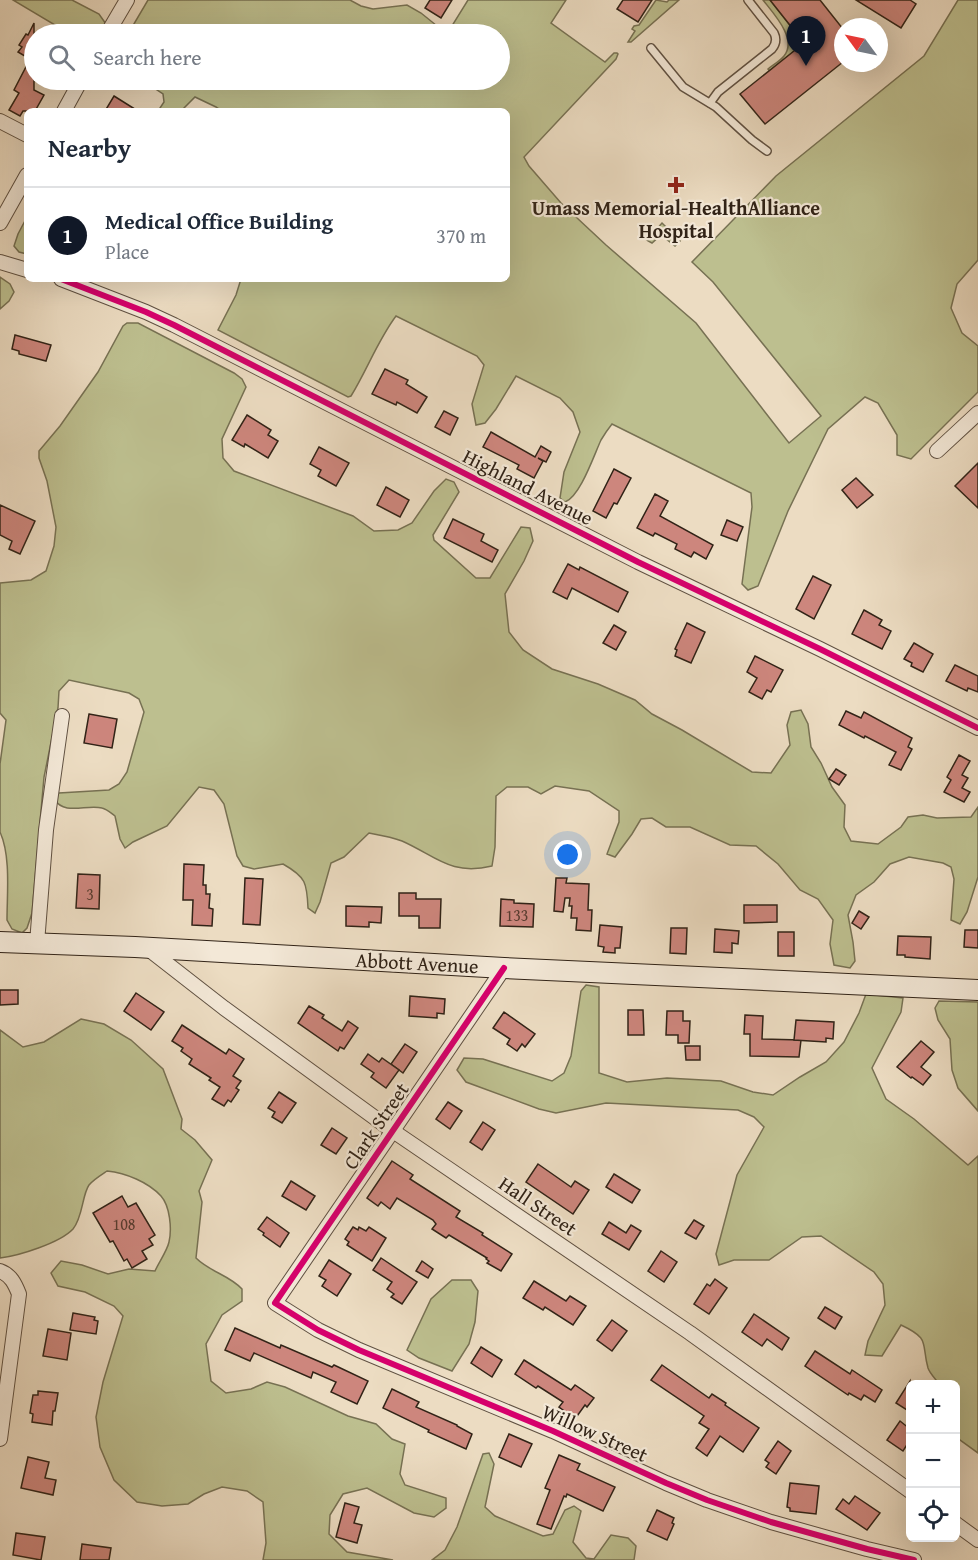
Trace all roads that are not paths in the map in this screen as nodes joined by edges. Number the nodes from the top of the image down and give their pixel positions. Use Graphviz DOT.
graph roads {
  1 [pos="126,0"];
  2 [pos="748,0"];
  3 [pos="113,24"];
  4 [pos="651,48"];
  5 [pos="75,90"];
  6 [pos="710,103"];
  7 [pos="65,108"];
  8 [pos="0,121"];
  9 [pos="24,133"];
  10 [pos="767,151"];
  11 [pos="24,180"];
  12 [pos="0,223"];
  13 [pos="0,262"];
  14 [pos="24,269"];
  15 [pos="69,282"];
  16 [pos="978,413"];
  17 [pos="937,451"];
  18 [pos="62,716"];
  19 [pos="978,728"];
  20 [pos="0,942"];
  21 [pos="37,943"];
  22 [pos="146,948"];
  23 [pos="504,968"];
  24 [pos="978,990"];
  25 [pos="393,1131"];
  26 [pos="4,1273"];
  27 [pos="275,1303"];
  28 [pos="0,1439"];
  29 [pos="906,1488"];
  30 [pos="960,1527"];
  31 [pos="978,1540"];
  32 [pos="914,1560"];
  1 -- 3 [label="street"];
  2 -- 6 [label="lane"];
  4 -- 6 [label="lane"];
  5 -- 7 [label="street"];
  6 -- 10 [label="lane"];
  8 -- 9 [label="street"];
  11 -- 12 [label="street"];
  13 -- 14 [label="street"];
  15 -- 19 [label="street, Highland Avenue"];
  16 -- 17 [label="street"];
  18 -- 21 [label="street"];
  20 -- 21 [label="street, Abbott Avenue"];
  21 -- 22 [label="street, Abbott Avenue"];
  22 -- 23 [label="street, Abbott Avenue"];
  22 -- 25 [label="street, Hall Street"];
  23 -- 24 [label="street, Abbott Avenue"];
  23 -- 25 [label="street, Clark Street"];
  25 -- 27 [label="street, Clark Street"];
  25 -- 29 [label="street, Hall Street"];
  26 -- 28 [label="street"];
  27 -- 32 [label="street, Willow Street"];
  30 -- 31 [label="street"];
}
